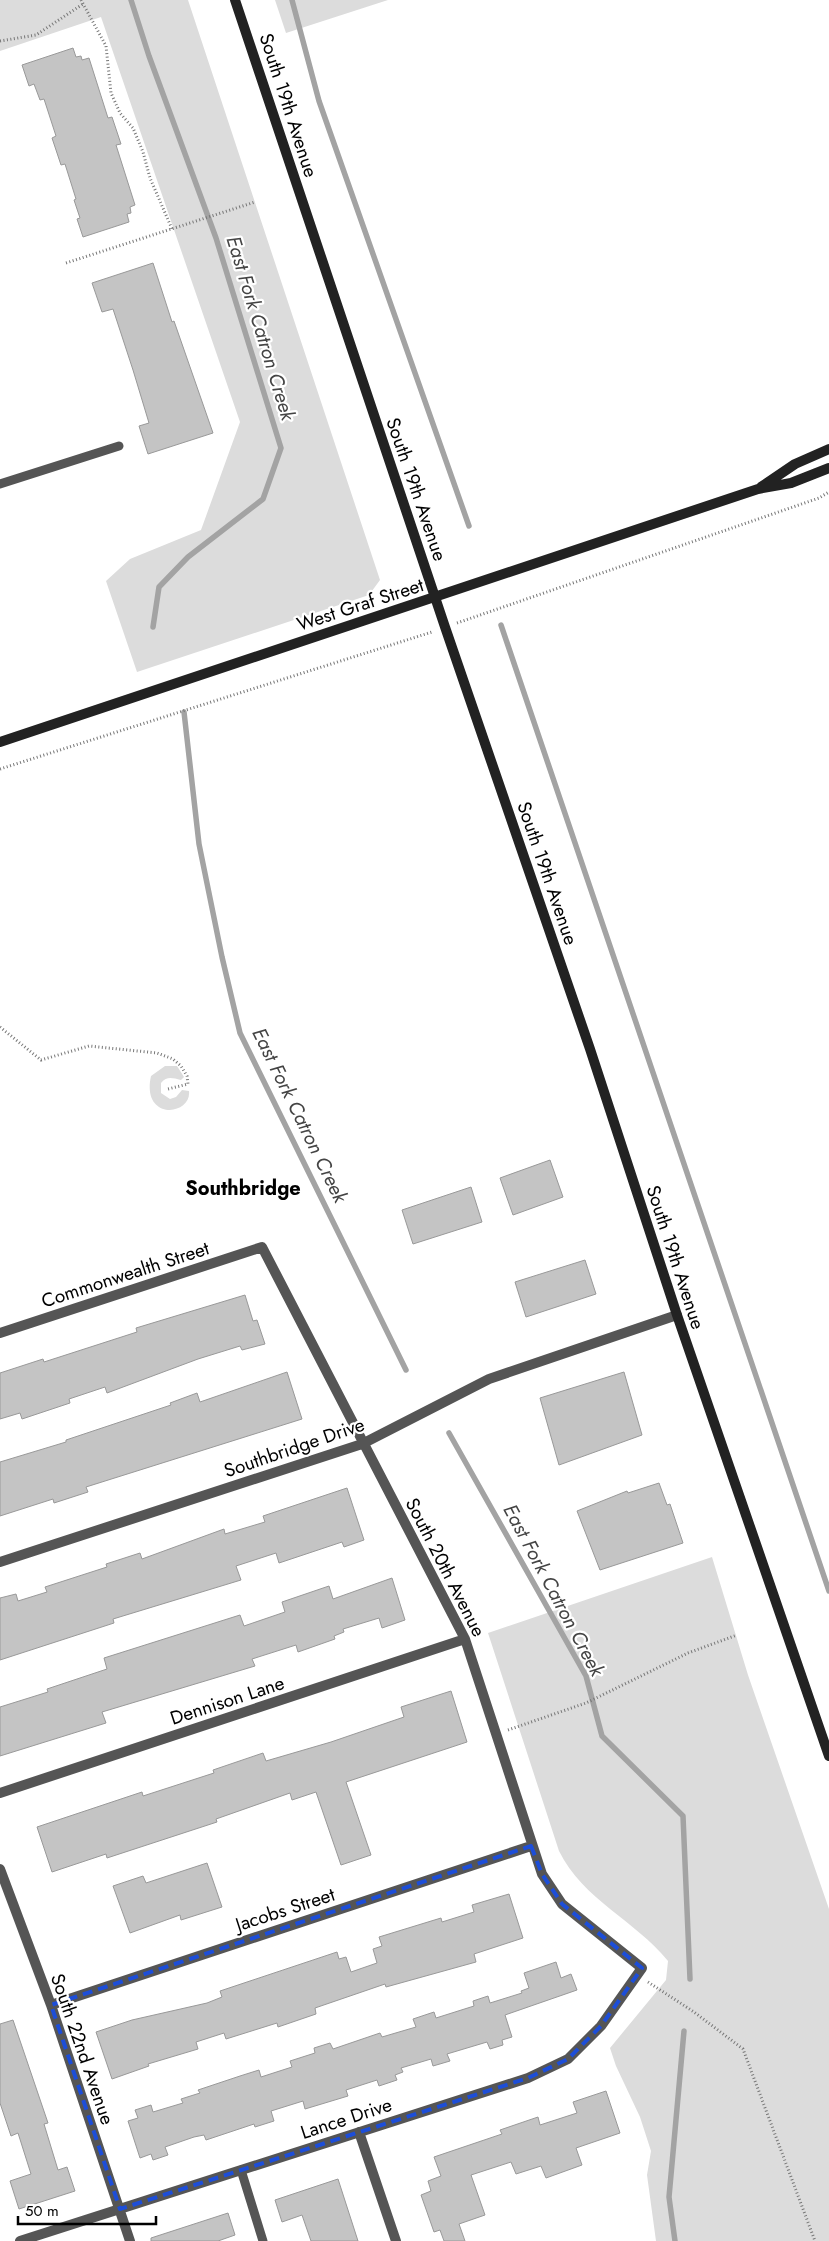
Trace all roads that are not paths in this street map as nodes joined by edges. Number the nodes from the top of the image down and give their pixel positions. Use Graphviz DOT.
graph roads {
  1 [pos="235,0"];
  2 [pos="119,446"];
  3 [pos="829,449"];
  4 [pos="829,468"];
  5 [pos="0,484"];
  6 [pos="758,489"];
  7 [pos="435,598"];
  8 [pos="0,742"];
  9 [pos="262,1247"];
  10 [pos="677,1315"];
  11 [pos="0,1333"];
  12 [pos="362,1444"];
  13 [pos="0,1562"];
  14 [pos="465,1640"];
  15 [pos="829,1756"];
  16 [pos="0,1793"];
  17 [pos="531,1846"];
  18 [pos="0,1869"];
  19 [pos="639,1971"];
  20 [pos="51,2005"];
  21 [pos="359,2132"];
  22 [pos="241,2170"];
  23 [pos="120,2209"];
  24 [pos="20,2241"];
  25 [pos="130,2241"];
  26 [pos="263,2241"];
  27 [pos="396,2241"];
  1 -- 7 [label="main road, South 19th Avenue"];
  2 -- 5 [label="lane"];
  3 -- 6 [label="main road, West Graf Street"];
  4 -- 6 [label="main road, West Graf Street"];
  6 -- 7 [label="main road, West Graf Street"];
  7 -- 8 [label="main road, West Graf Street"];
  7 -- 10 [label="main road, South 19th Avenue"];
  9 -- 11 [label="street, Commonwealth Street"];
  9 -- 12 [label="street, South 20th Avenue"];
  10 -- 12 [label="street, Southbridge Drive"];
  10 -- 15 [label="main road, South 19th Avenue"];
  12 -- 13 [label="street, Southbridge Drive"];
  12 -- 14 [label="street, South 20th Avenue"];
  14 -- 16 [label="street, Dennison Lane"];
  14 -- 17 [label="street, South 20th Avenue"];
  17 -- 19 [label="street, South 20th Avenue"];
  17 -- 20 [label="street, Jacobs Street"];
  18 -- 20 [label="street, South 22nd Avenue"];
  19 -- 21 [label="street, Lance Drive"];
  20 -- 23 [label="street, South 22nd Avenue"];
  21 -- 22 [label="street, Lance Drive"];
  21 -- 27 [label="street"];
  22 -- 23 [label="street, Lance Drive"];
  22 -- 26 [label="lane"];
  23 -- 24 [label="street, Lance Drive"];
  23 -- 25 [label="street, South 22nd Avenue"];
}
